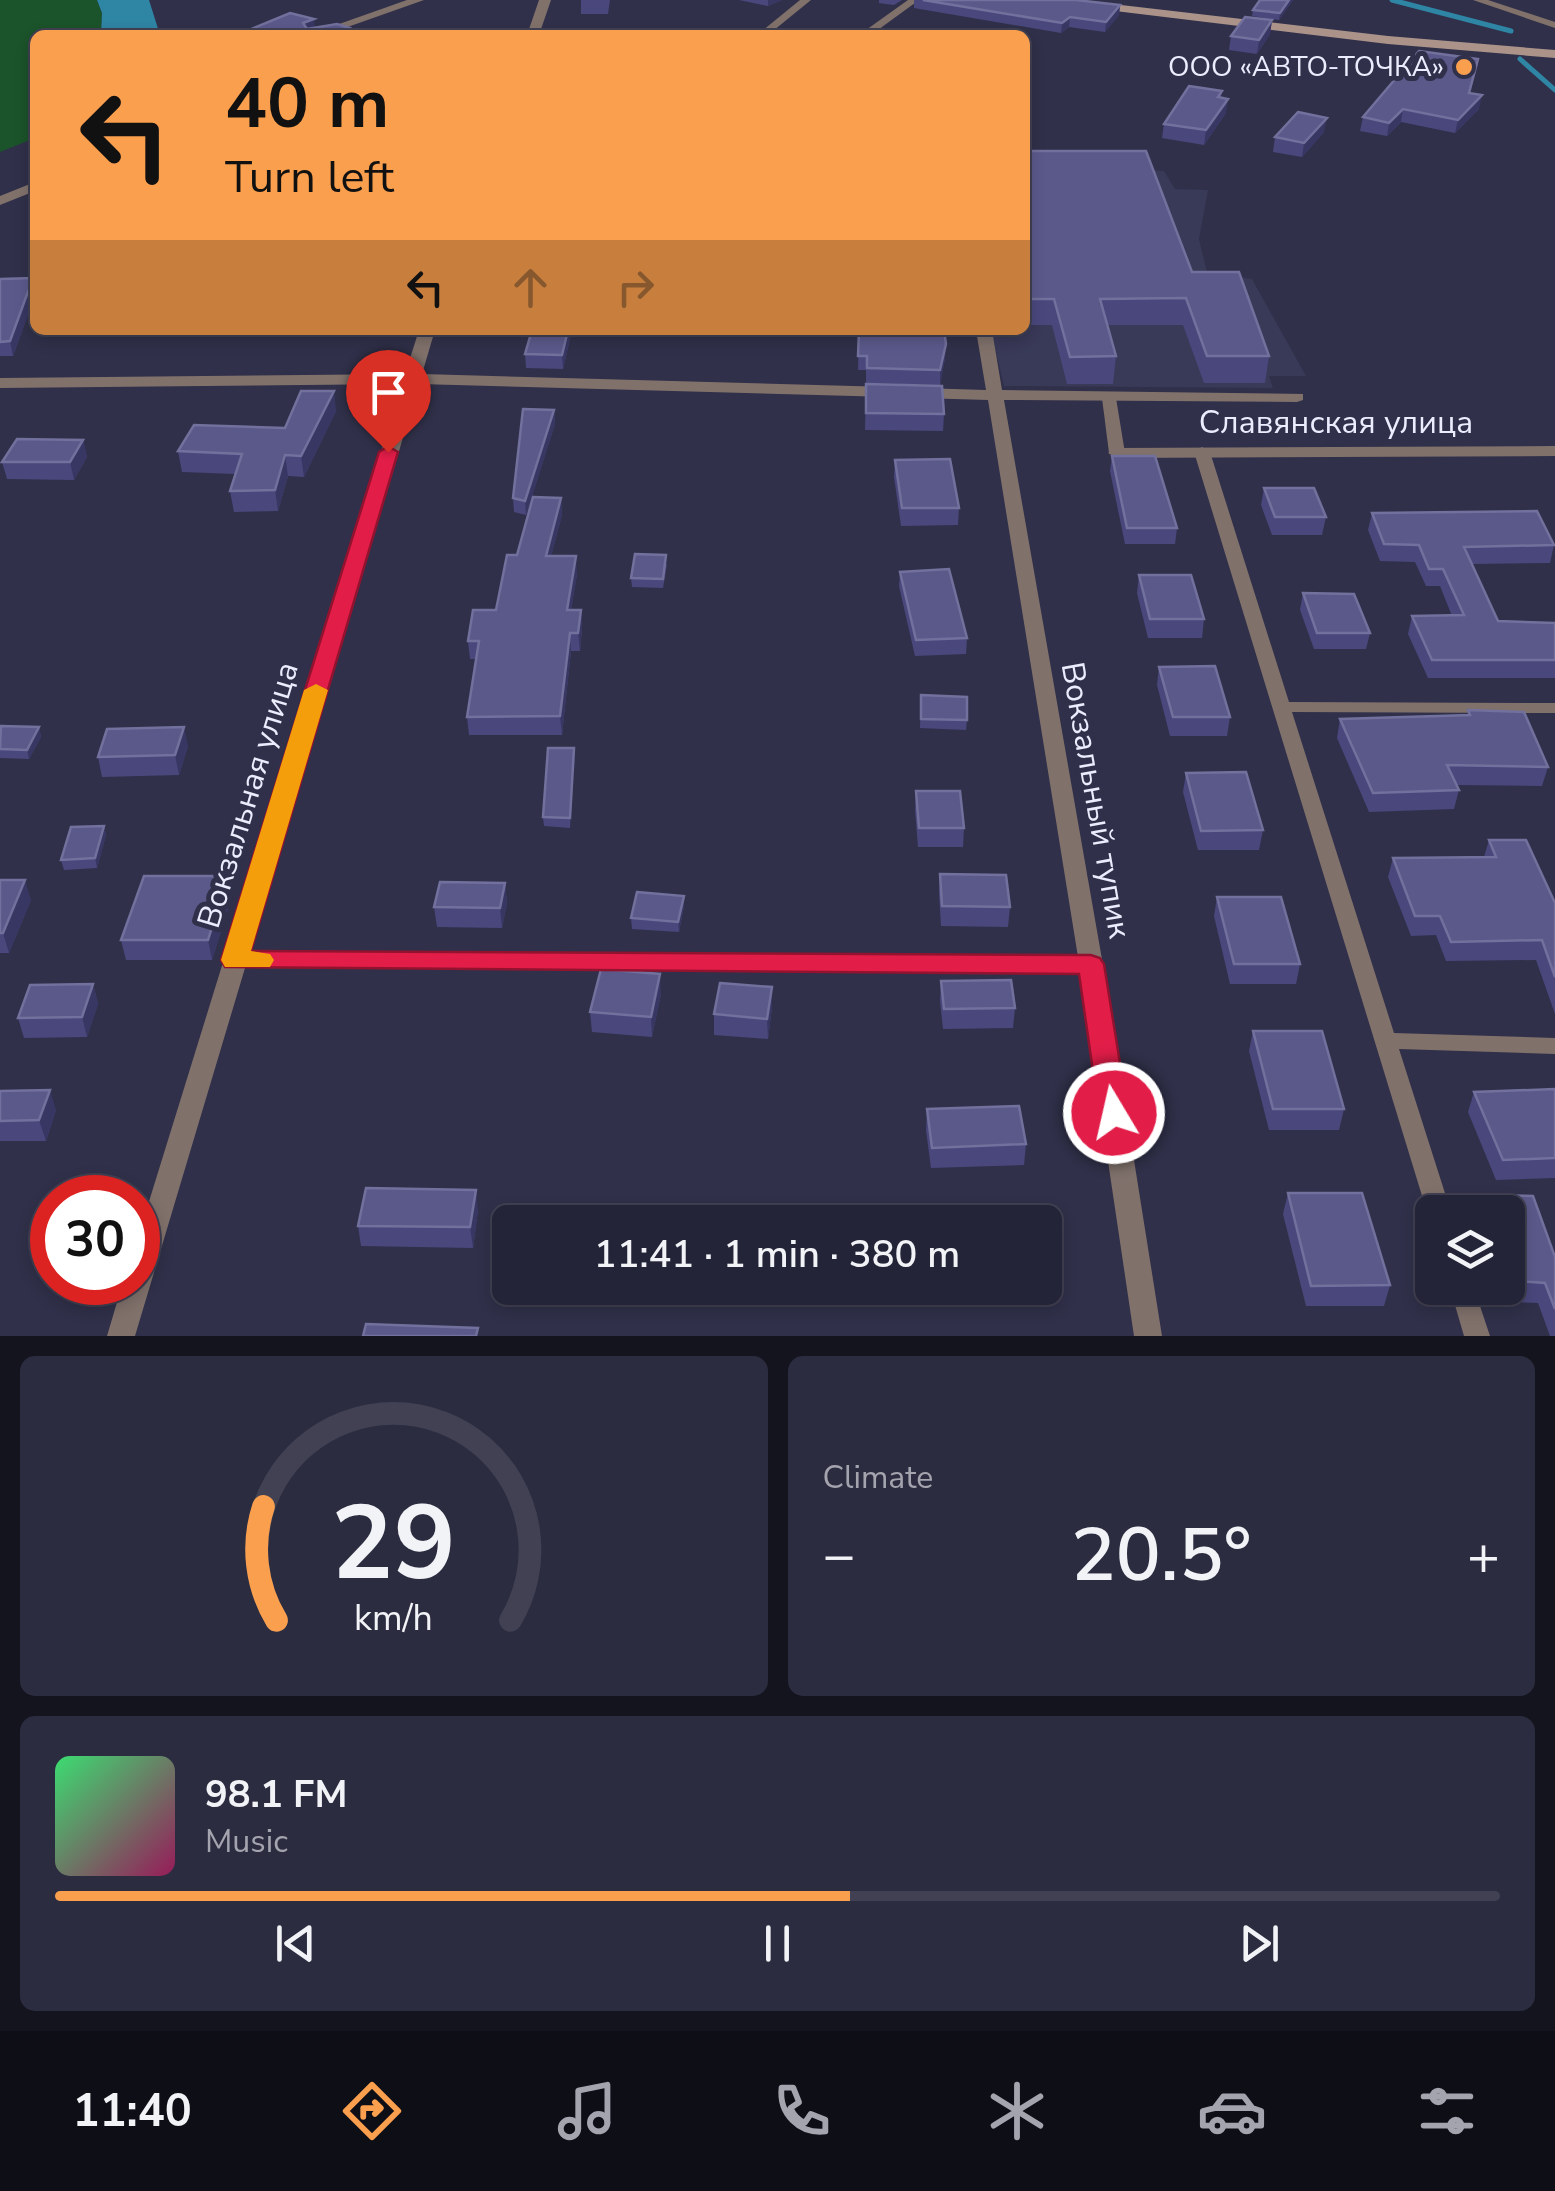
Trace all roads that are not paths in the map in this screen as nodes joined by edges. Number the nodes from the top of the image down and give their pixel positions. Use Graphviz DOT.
graph roads {
  1 [pos="418,0"];
  2 [pos="545,0"];
  3 [pos="806,0"];
  4 [pos="914,0"];
  5 [pos="1049,0"];
  6 [pos="1131,0"];
  7 [pos="1478,0"];
  8 [pos="1555,25"];
  9 [pos="329,30"];
  10 [pos="534,30"];
  11 [pos="768,30"];
  12 [pos="871,30"];
  13 [pos="1555,43"];
  14 [pos="1555,54"];
  15 [pos="30,188"];
  16 [pos="0,201"];
  17 [pos="425,335"];
  18 [pos="985,335"];
  19 [pos="410,380"];
  20 [pos="0,383"];
  21 [pos="994,394"];
  22 [pos="1297,396"];
  23 [pos="1109,398"];
  24 [pos="1555,450"];
  25 [pos="1117,452"];
  26 [pos="1202,452"];
  27 [pos="1281,707"];
  28 [pos="1555,708"];
  29 [pos="234,960"];
  30 [pos="1091,964"];
  31 [pos="1386,1041"];
  32 [pos="1555,1046"];
  33 [pos="1434,1195"];
  34 [pos="160,1205"];
  35 [pos="130,1305"];
  36 [pos="1467,1305"];
  37 [pos="120,1336"];
  38 [pos="1148,1336"];
  39 [pos="1477,1336"];
  1 -- 9 [label="street"];
  2 -- 10 [label="street"];
  3 -- 11 [label="lane"];
  4 -- 12 [label="lane"];
  5 -- 14 [label="street"];
  6 -- 13 [label="street"];
  7 -- 8 [label="lane"];
  15 -- 16 [label="street"];
  17 -- 19 [label="street, Вокзальная улица"];
  18 -- 21 [label="street, Вокзальный тупик"];
  19 -- 20 [label="street"];
  19 -- 21 [label="street"];
  19 -- 29 [label="street, Вокзальная улица"];
  21 -- 23 [label="street"];
  21 -- 30 [label="street, Вокзальный тупик"];
  22 -- 23 [label="street"];
  23 -- 25 [label="lane"];
  24 -- 26 [label="street, Славянская улица"];
  25 -- 26 [label="street, Славянская улица"];
  26 -- 27 [label="lane"];
  27 -- 28 [label="lane"];
  27 -- 31 [label="lane"];
  29 -- 30 [label="street"];
  29 -- 34 [label="street, Вокзальная улица"];
  30 -- 38 [label="street, Вокзальный тупик"];
  31 -- 32 [label="lane"];
  31 -- 33 [label="lane"];
  35 -- 37 [label="street, Вокзальная улица"];
  36 -- 39 [label="lane"];
}
